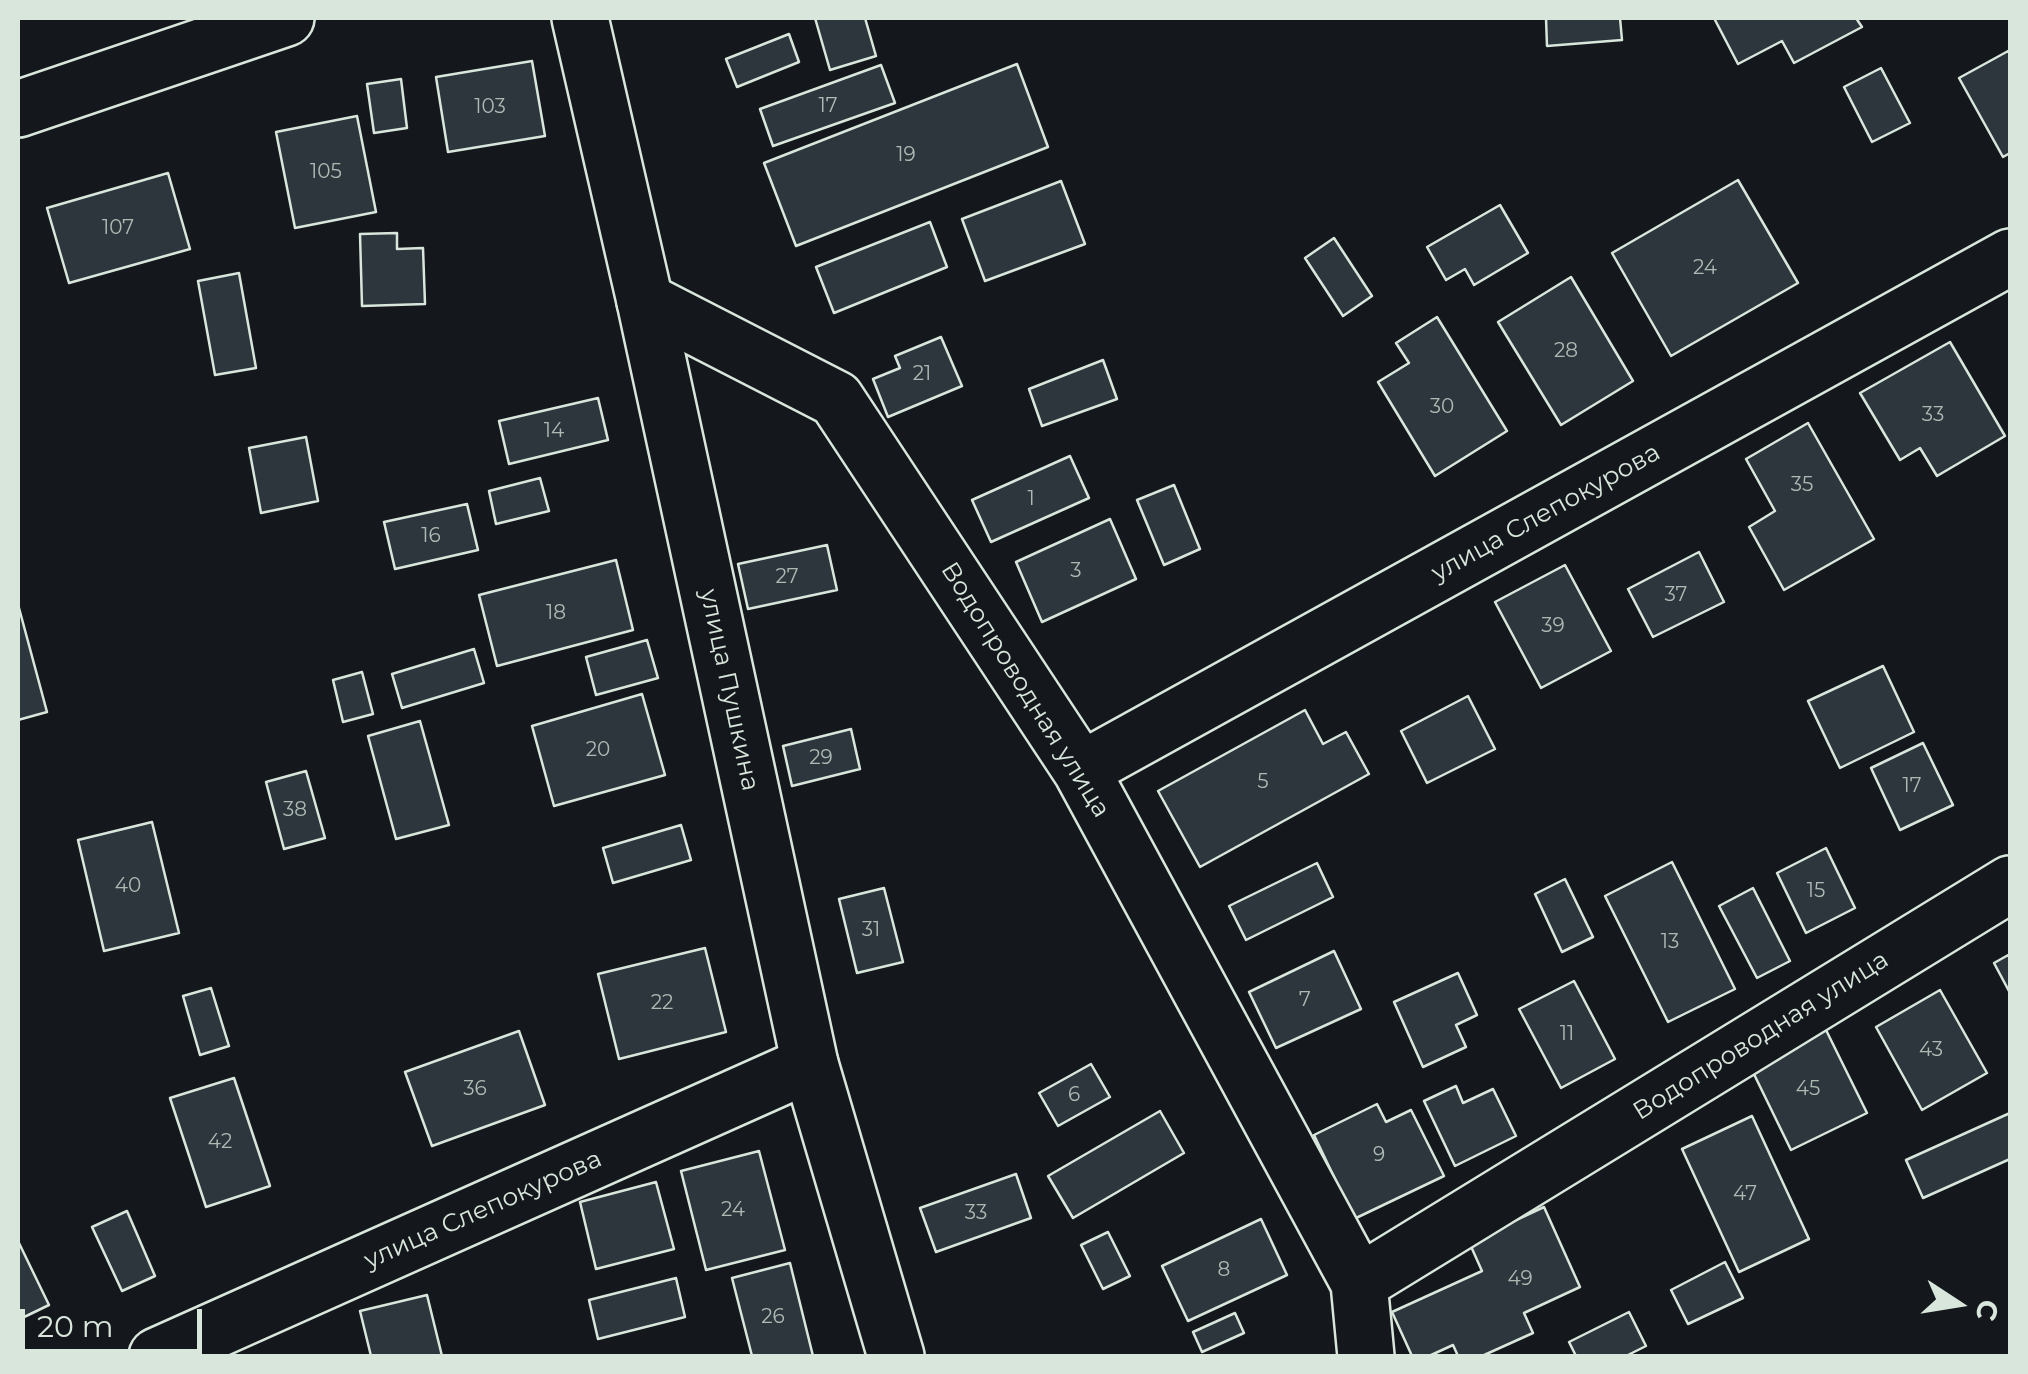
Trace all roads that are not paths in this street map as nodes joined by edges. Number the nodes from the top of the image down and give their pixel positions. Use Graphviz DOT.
graph roads {
  1 [pos="286,18"];
  2 [pos="580,18"];
  3 [pos="18,109"];
  4 [pos="2010,257"];
  5 [pos="645,300"];
  6 [pos="1081,770"];
  7 [pos="2010,884"];
  8 [pos="810,1064"];
  9 [pos="1359,1283"];
  10 [pos="156,1356"];
  11 [pos="896,1356"];
  12 [pos="1366,1356"];
  1 -- 3 [label="street"];
  2 -- 5 [label="street, улица Пушкина"];
  4 -- 6 [label="street, улица Слепокурова"];
  5 -- 6 [label="street, Водопроводная улица"];
  5 -- 8 [label="street, улица Пушкина"];
  6 -- 9 [label="street, Водопроводная улица"];
  7 -- 9 [label="street, Водопроводная улица"];
  8 -- 10 [label="street, улица Слепокурова"];
  8 -- 11 [label="street, улица Пушкина"];
  9 -- 12 [label="street, Водопроводная улица"];
}
